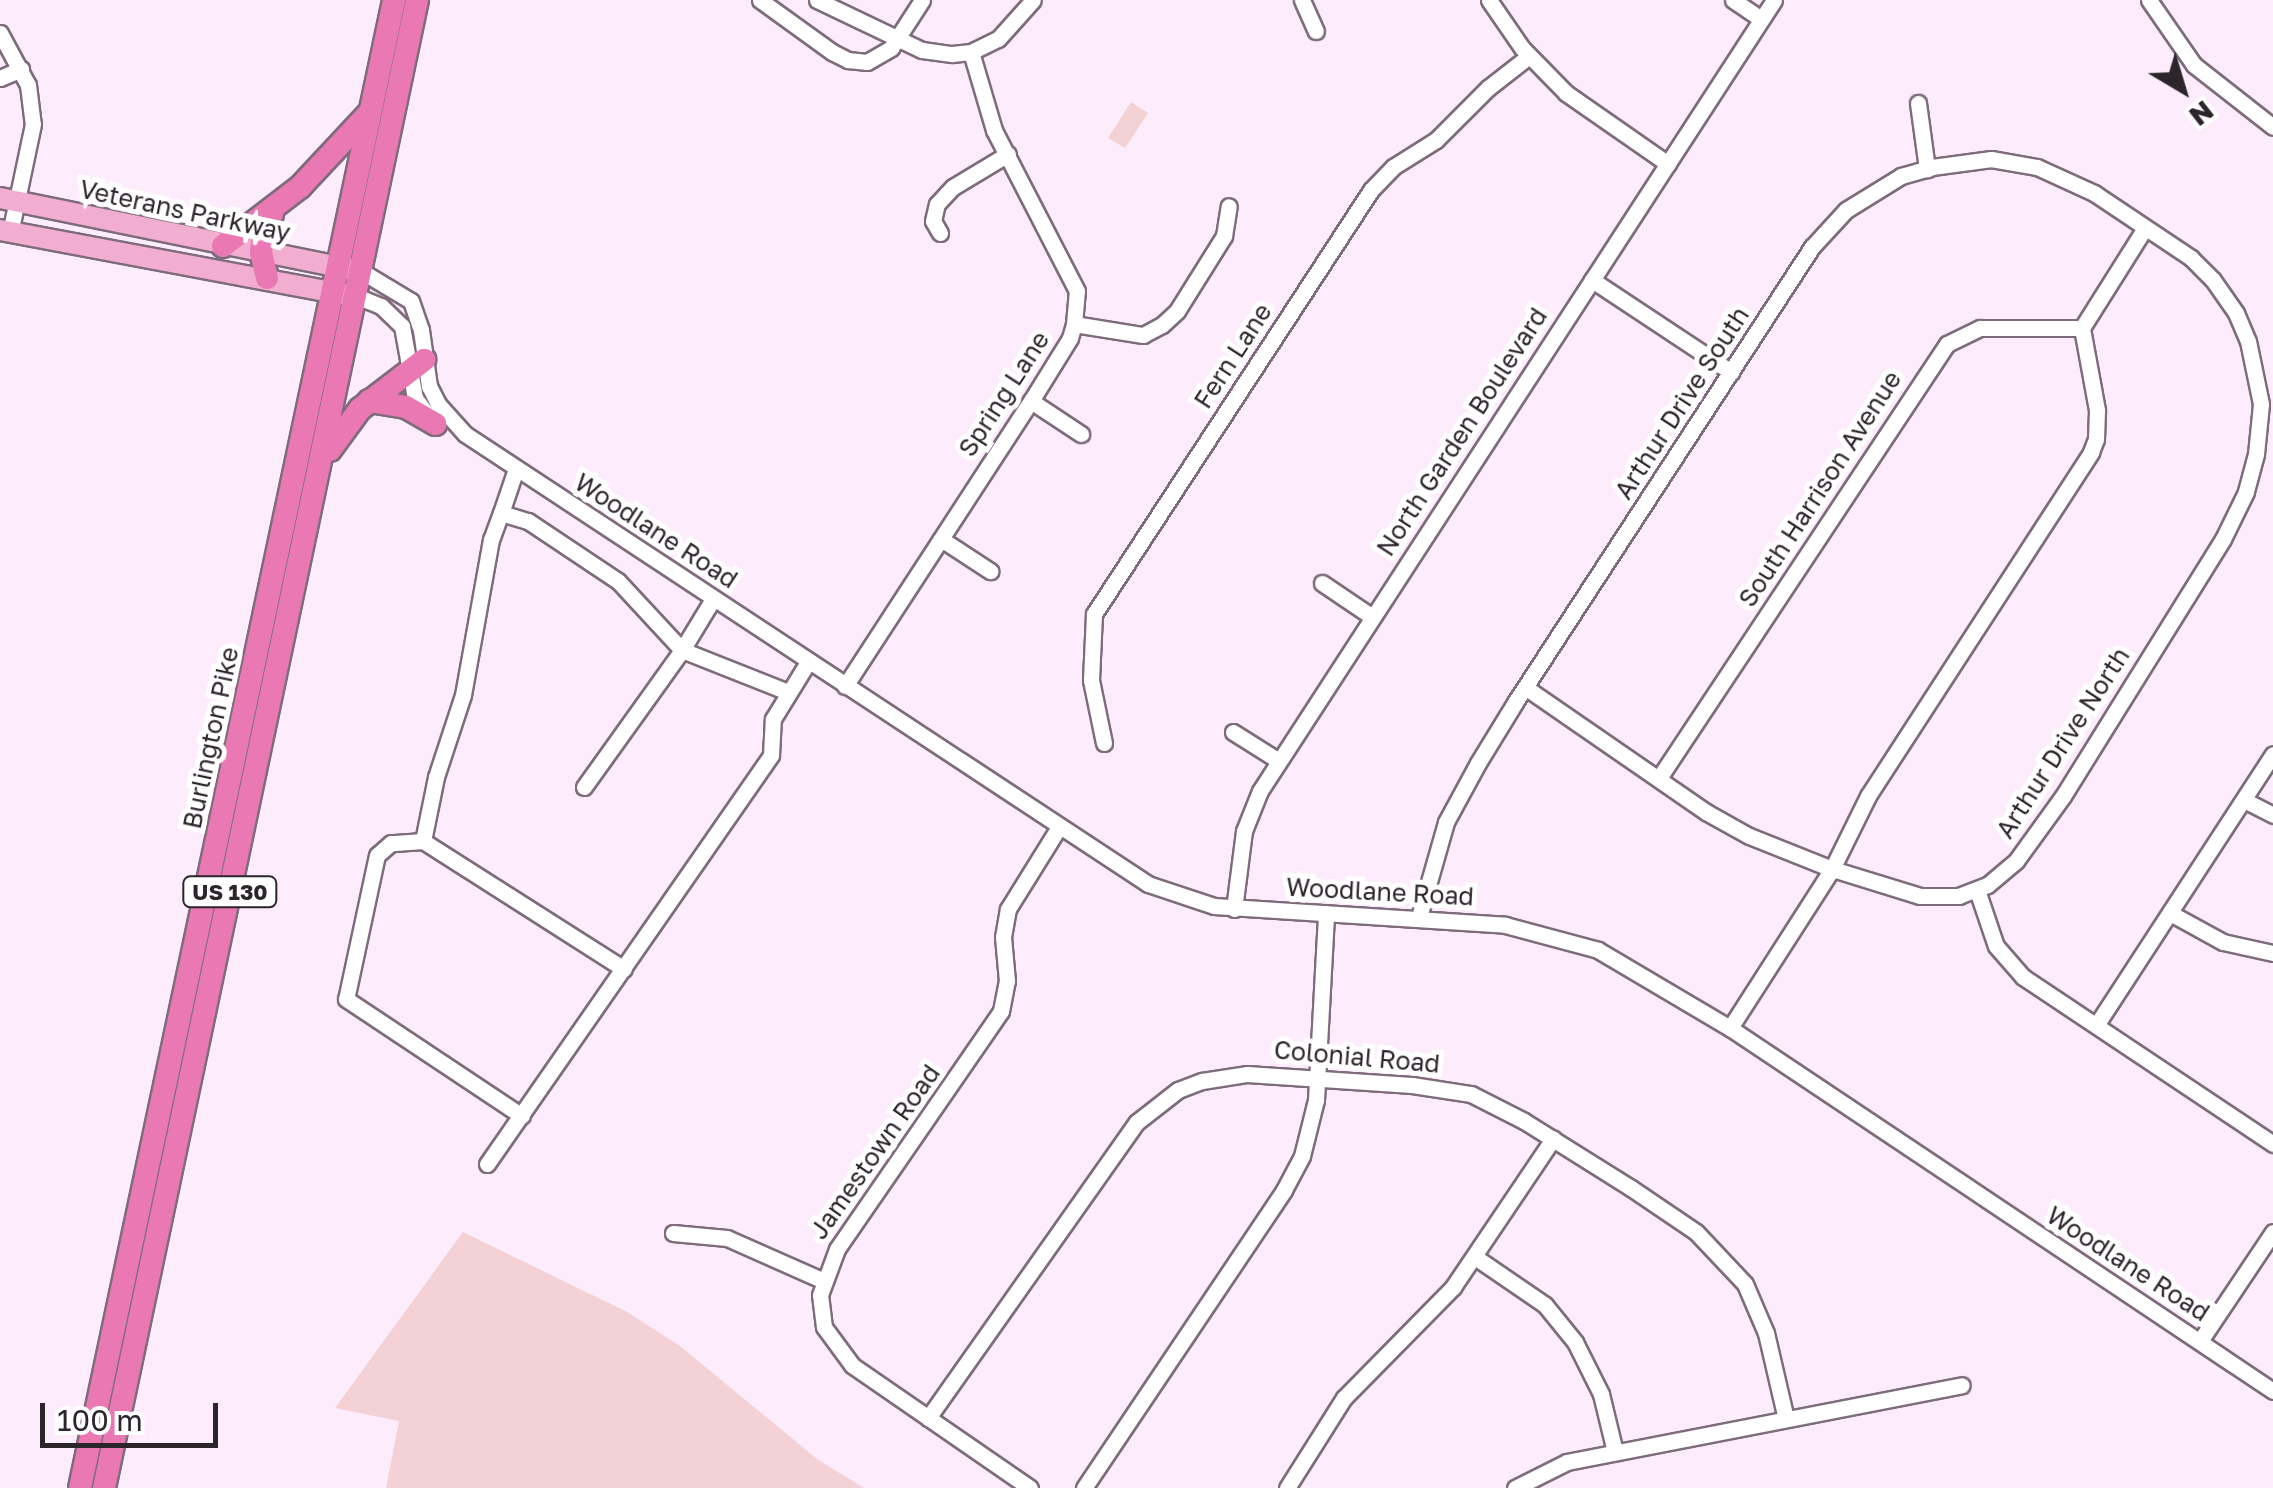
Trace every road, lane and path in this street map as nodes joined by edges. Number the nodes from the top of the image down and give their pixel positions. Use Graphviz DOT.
graph roads {
  1 [pos="394,0"];
  2 [pos="417,0"];
  3 [pos="760,0"];
  4 [pos="817,0"];
  5 [pos="922,0"];
  6 [pos="1033,0"];
  7 [pos="1302,0"];
  8 [pos="1489,0"];
  9 [pos="1734,0"];
  10 [pos="1774,0"];
  11 [pos="2149,0"];
  12 [pos="1761,20"];
  13 [pos="1316,30"];
  14 [pos="0,33"];
  15 [pos="898,38"];
  16 [pos="971,52"];
  17 [pos="1529,56"];
  18 [pos="21,69"];
  19 [pos="0,78"];
  20 [pos="1918,103"];
  21 [pos="374,106"];
  22 [pos="2273,127"];
  23 [pos="1008,154"];
  24 [pos="1668,164"];
  25 [pos="1927,169"];
  26 [pos="8,200"];
  27 [pos="1229,206"];
  28 [pos="277,207"];
  29 [pos="2145,228"];
  30 [pos="5,231"];
  31 [pos="940,233"];
  32 [pos="223,246"];
  33 [pos="261,254"];
  34 [pos="350,269"];
  35 [pos="267,278"];
  36 [pos="1592,280"];
  37 [pos="345,294"];
  38 [pos="1074,324"];
  39 [pos="2082,328"];
  40 [pos="418,365"];
  41 [pos="1732,372"];
  42 [pos="2266,386"];
  43 [pos="1030,401"];
  44 [pos="370,402"];
  45 [pos="435,424"];
  46 [pos="1081,434"];
  47 [pos="483,447"];
  48 [pos="516,469"];
  49 [pos="316,481"];
  50 [pos="501,513"];
  51 [pos="940,539"];
  52 [pos="990,571"];
  53 [pos="1322,583"];
  54 [pos="713,599"];
  55 [pos="1371,616"];
  56 [pos="682,650"];
  57 [pos="808,662"];
  58 [pos="845,686"];
  59 [pos="1526,688"];
  60 [pos="788,692"];
  61 [pos="1232,732"];
  62 [pos="1104,743"];
  63 [pos="2273,754"];
  64 [pos="1279,761"];
  65 [pos="1659,778"];
  66 [pos="584,786"];
  67 [pos="2244,800"];
  68 [pos="2273,815"];
  69 [pos="1059,827"];
  70 [pos="423,840"];
  71 [pos="1832,870"];
  72 [pos="1977,890"];
  73 [pos="1234,909"];
  74 [pos="1326,913"];
  75 [pos="2170,913"];
  76 [pos="1419,917"];
  77 [pos="2273,953"];
  78 [pos="624,969"];
  79 [pos="2097,1024"];
  80 [pos="1730,1028"];
  81 [pos="1317,1080"];
  82 [pos="522,1116"];
  83 [pos="1553,1139"];
  84 [pos="2273,1144"];
  85 [pos="488,1164"];
  86 [pos="2273,1232"];
  87 [pos="673,1233"];
  88 [pos="1475,1256"];
  89 [pos="822,1280"];
  90 [pos="2200,1341"];
  91 [pos="1962,1384"];
  92 [pos="2273,1391"];
  93 [pos="928,1418"];
  94 [pos="1786,1419"];
  95 [pos="1615,1452"];
  96 [pos="80,1488"];
  97 [pos="104,1488"];
  98 [pos="1030,1488"];
  99 [pos="1084,1488"];
  100 [pos="1287,1488"];
  101 [pos="1515,1488"];
  1 -- 21 [label="highway, Burlington Pike / US 130"];
  2 -- 34 [label="highway, Burlington Pike / US 130"];
  3 -- 15 [label="street"];
  4 -- 15 [label="street"];
  5 -- 15 [label="street"];
  6 -- 16 [label="street"];
  7 -- 13 [label="street"];
  8 -- 17 [label="street"];
  9 -- 12 [label="street"];
  10 -- 12 [label="street, North Garden Boulevard"];
  11 -- 22 [label="street"];
  12 -- 24 [label="street, North Garden Boulevard"];
  14 -- 18 [label="street"];
  15 -- 16 [label="street"];
  16 -- 23 [label="street, Spring Lane"];
  17 -- 24 [label="street"];
  17 -- 62 [label="street, Fern Lane"];
  18 -- 19 [label="street"];
  18 -- 26 [label="street"];
  20 -- 25 [label="street"];
  21 -- 28 [label="highway"];
  21 -- 34 [label="highway, Burlington Pike / US 130"];
  23 -- 31 [label="street"];
  23 -- 38 [label="street, Spring Lane"];
  24 -- 36 [label="street, North Garden Boulevard"];
  25 -- 29 [label="street, Arthur Drive South"];
  25 -- 41 [label="street, Arthur Drive South"];
  26 -- 30 [label="street"];
  26 -- 32 [label="main road, Veterans Parkway"];
  27 -- 38 [label="street"];
  28 -- 32 [label="highway"];
  28 -- 33 [label="highway"];
  29 -- 39 [label="street"];
  29 -- 42 [label="street, Arthur Drive North"];
  30 -- 35 [label="main road, Veterans Parkway"];
  32 -- 33 [label="main road, Veterans Parkway"];
  33 -- 34 [label="main road, Veterans Parkway"];
  33 -- 35 [label="highway"];
  34 -- 37 [label="highway, Burlington Pike / US 130"];
  34 -- 40 [label="street, Woodlane Road"];
  35 -- 37 [label="main road, Veterans Parkway"];
  36 -- 41 [label="street"];
  36 -- 55 [label="street, North Garden Boulevard"];
  37 -- 40 [label="street, Woodlane Road"];
  37 -- 49 [label="highway, Burlington Pike / US 130"];
  37 -- 96 [label="highway, Burlington Pike / US 130"];
  38 -- 43 [label="street, Spring Lane"];
  39 -- 65 [label="street, South Harrison Avenue"];
  39 -- 71 [label="street"];
  40 -- 44 [label="highway"];
  40 -- 45 [label="street, Woodlane Road"];
  40 -- 47 [label="street, Woodlane Road"];
  41 -- 59 [label="street, Arthur Drive South"];
  42 -- 72 [label="street, Arthur Drive North"];
  43 -- 46 [label="street"];
  43 -- 51 [label="street, Spring Lane"];
  44 -- 45 [label="highway"];
  44 -- 49 [label="highway"];
  45 -- 47 [label="street, Woodlane Road"];
  47 -- 48 [label="street, Woodlane Road"];
  48 -- 50 [label="street"];
  48 -- 54 [label="street, Woodlane Road"];
  49 -- 97 [label="highway, Burlington Pike / US 130"];
  50 -- 56 [label="street"];
  50 -- 70 [label="street"];
  51 -- 52 [label="street"];
  51 -- 58 [label="street, Spring Lane"];
  53 -- 55 [label="street"];
  54 -- 56 [label="street"];
  54 -- 57 [label="street, Woodlane Road"];
  55 -- 64 [label="street, North Garden Boulevard"];
  56 -- 60 [label="street"];
  56 -- 66 [label="street"];
  57 -- 58 [label="street, Woodlane Road"];
  57 -- 60 [label="street"];
  58 -- 69 [label="street, Woodlane Road"];
  59 -- 65 [label="street"];
  59 -- 76 [label="street, Arthur Drive South"];
  60 -- 78 [label="street"];
  61 -- 64 [label="street"];
  63 -- 67 [label="street"];
  64 -- 73 [label="street, North Garden Boulevard"];
  65 -- 71 [label="street"];
  67 -- 68 [label="street"];
  67 -- 75 [label="street"];
  69 -- 73 [label="street, Woodlane Road"];
  69 -- 89 [label="street, Jamestown Road"];
  70 -- 78 [label="street"];
  70 -- 82 [label="street"];
  71 -- 72 [label="street"];
  71 -- 80 [label="street"];
  72 -- 79 [label="street"];
  73 -- 74 [label="street, Woodlane Road"];
  74 -- 76 [label="street, Woodlane Road"];
  74 -- 81 [label="street"];
  75 -- 77 [label="street"];
  75 -- 79 [label="street"];
  76 -- 80 [label="street, Woodlane Road"];
  78 -- 82 [label="street"];
  79 -- 84 [label="street"];
  80 -- 90 [label="street, Woodlane Road"];
  81 -- 83 [label="street, Colonial Road"];
  81 -- 93 [label="street, Colonial Road"];
  81 -- 99 [label="street"];
  82 -- 85 [label="street"];
  83 -- 88 [label="street"];
  83 -- 94 [label="street, Colonial Road"];
  86 -- 90 [label="street"];
  87 -- 89 [label="street"];
  88 -- 95 [label="street"];
  88 -- 100 [label="street"];
  89 -- 93 [label="street, Jamestown Road"];
  90 -- 92 [label="street, Woodlane Road"];
  91 -- 94 [label="street"];
  93 -- 98 [label="street, Jamestown Road"];
  94 -- 95 [label="street"];
  95 -- 101 [label="street"];
}
